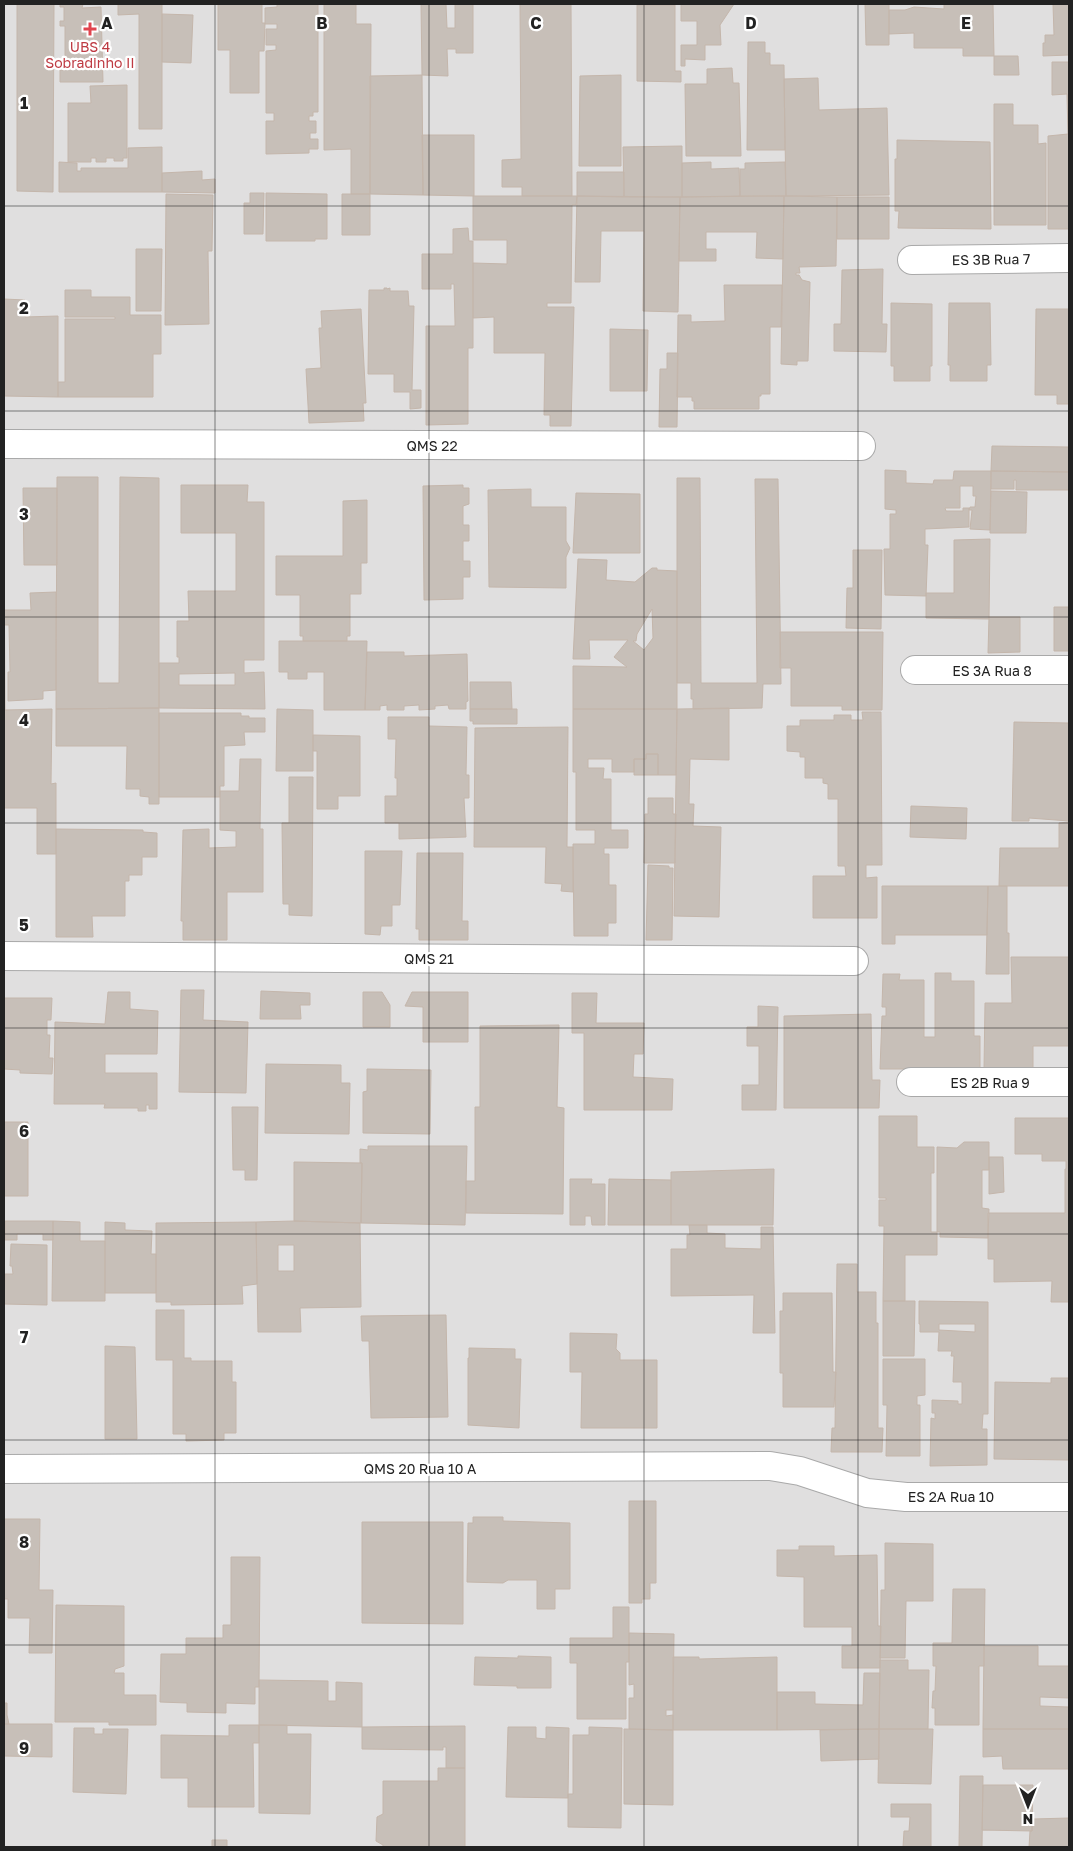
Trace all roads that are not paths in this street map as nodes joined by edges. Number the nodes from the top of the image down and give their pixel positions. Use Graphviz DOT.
graph roads {
  1 [pos="1069,258"];
  2 [pos="912,260"];
  3 [pos="4,444"];
  4 [pos="861,446"];
  5 [pos="915,670"];
  6 [pos="1069,670"];
  7 [pos="4,956"];
  8 [pos="854,961"];
  9 [pos="911,1082"];
  10 [pos="1069,1082"];
  11 [pos="4,1470"];
  12 [pos="834,1482"];
  13 [pos="1069,1497"];
  1 -- 2 [label="street, ES 3B Rua 7"];
  3 -- 4 [label="street, QMS 22"];
  5 -- 6 [label="street, ES 3A Rua 8"];
  7 -- 8 [label="street, QMS 21"];
  9 -- 10 [label="street, ES 2B Rua 9"];
  11 -- 12 [label="street, QMS 20 Rua 10 A"];
  12 -- 13 [label="street, ES 2A Rua 10"];
}
